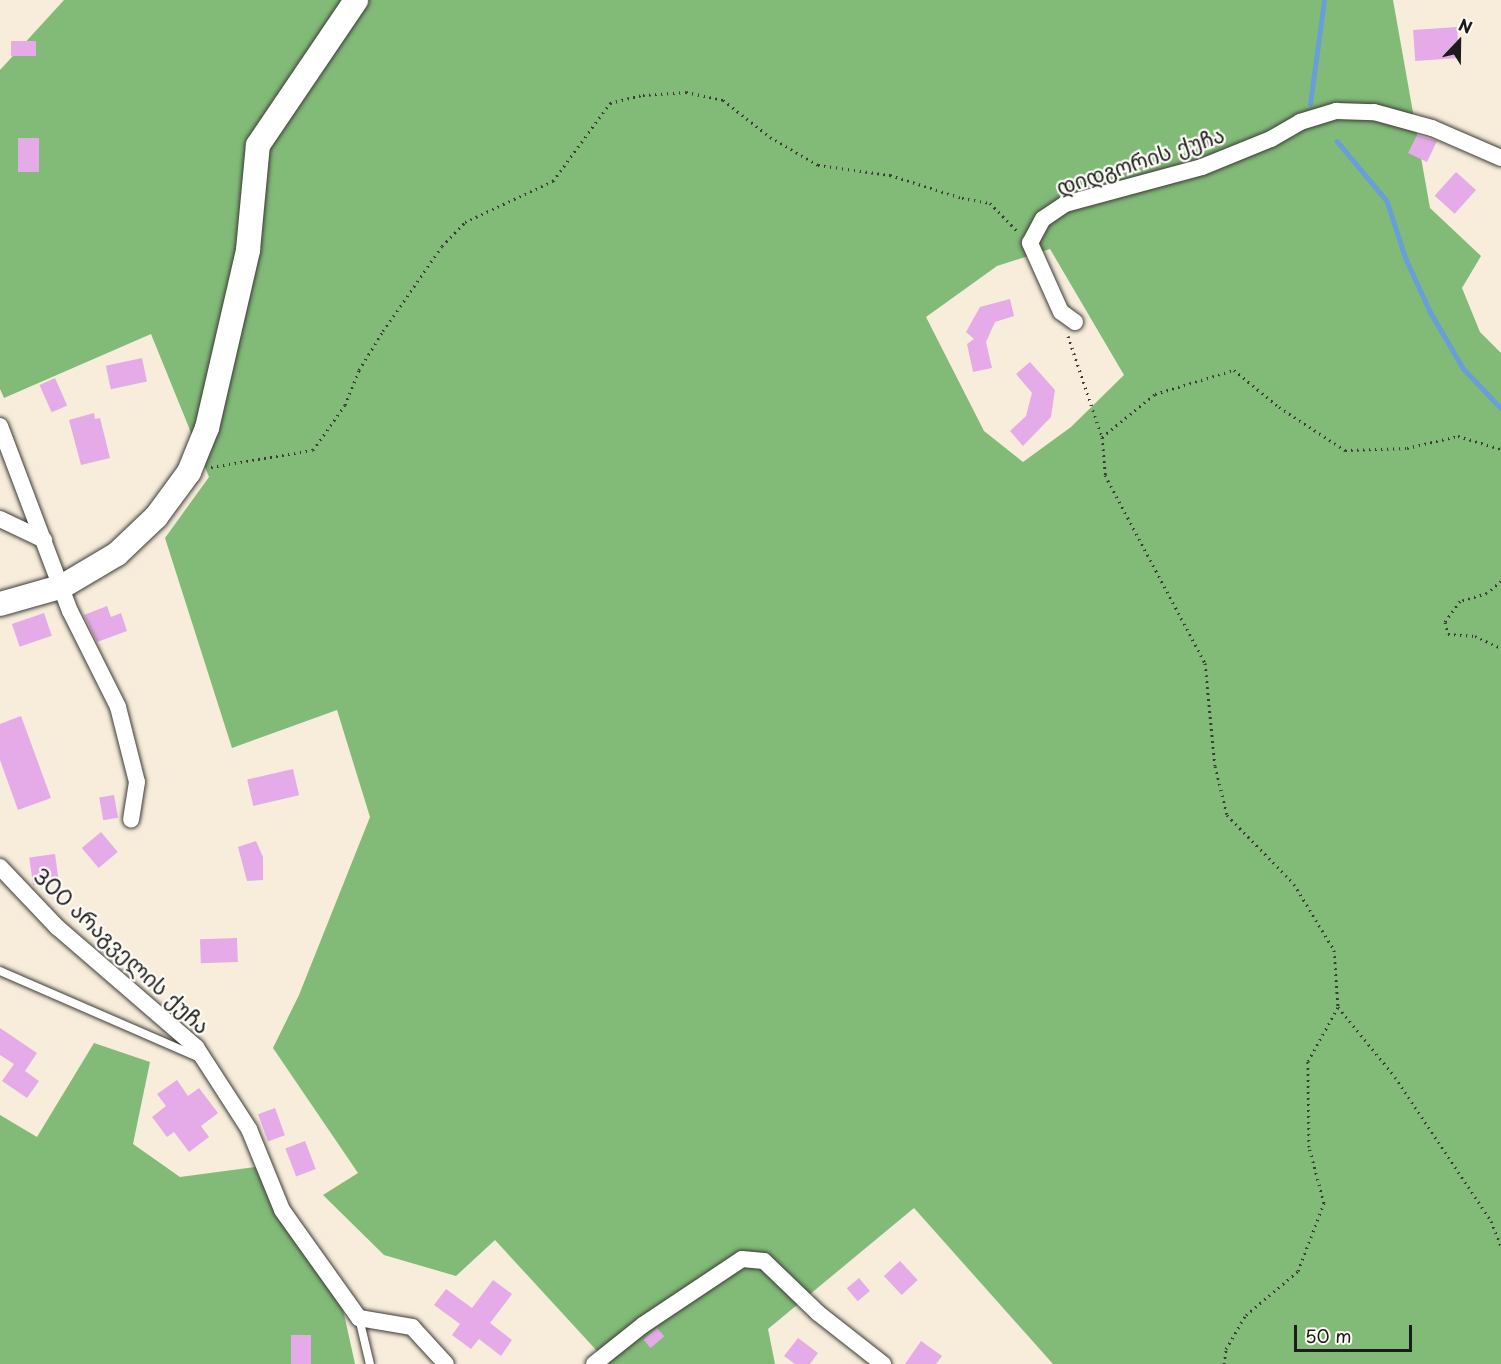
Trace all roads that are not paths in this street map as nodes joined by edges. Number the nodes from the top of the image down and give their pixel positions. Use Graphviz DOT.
graph roads {
  1 [pos="356,0"];
  2 [pos="1501,158"];
  3 [pos="1075,322"];
  4 [pos="0,426"];
  5 [pos="0,519"];
  6 [pos="44,540"];
  7 [pos="63,586"];
  8 [pos="0,604"];
  9 [pos="131,820"];
  10 [pos="0,867"];
  11 [pos="0,970"];
  12 [pos="204,1060"];
  13 [pos="359,1318"];
  14 [pos="370,1364"];
  15 [pos="446,1364"];
  16 [pos="594,1364"];
  17 [pos="883,1364"];
  1 -- 7 [label="street"];
  2 -- 3 [label="street, დიდგორის ქუჩა"];
  4 -- 6 [label="street"];
  5 -- 6 [label="street"];
  6 -- 7 [label="street"];
  7 -- 8 [label="street"];
  7 -- 9 [label="street"];
  10 -- 12 [label="street, 300 არაგველის ქუჩა"];
  11 -- 12 [label="lane"];
  12 -- 13 [label="street, 300 არაგველის ქუჩა"];
  13 -- 14 [label="lane"];
  13 -- 15 [label="street"];
  16 -- 17 [label="street"];
}
